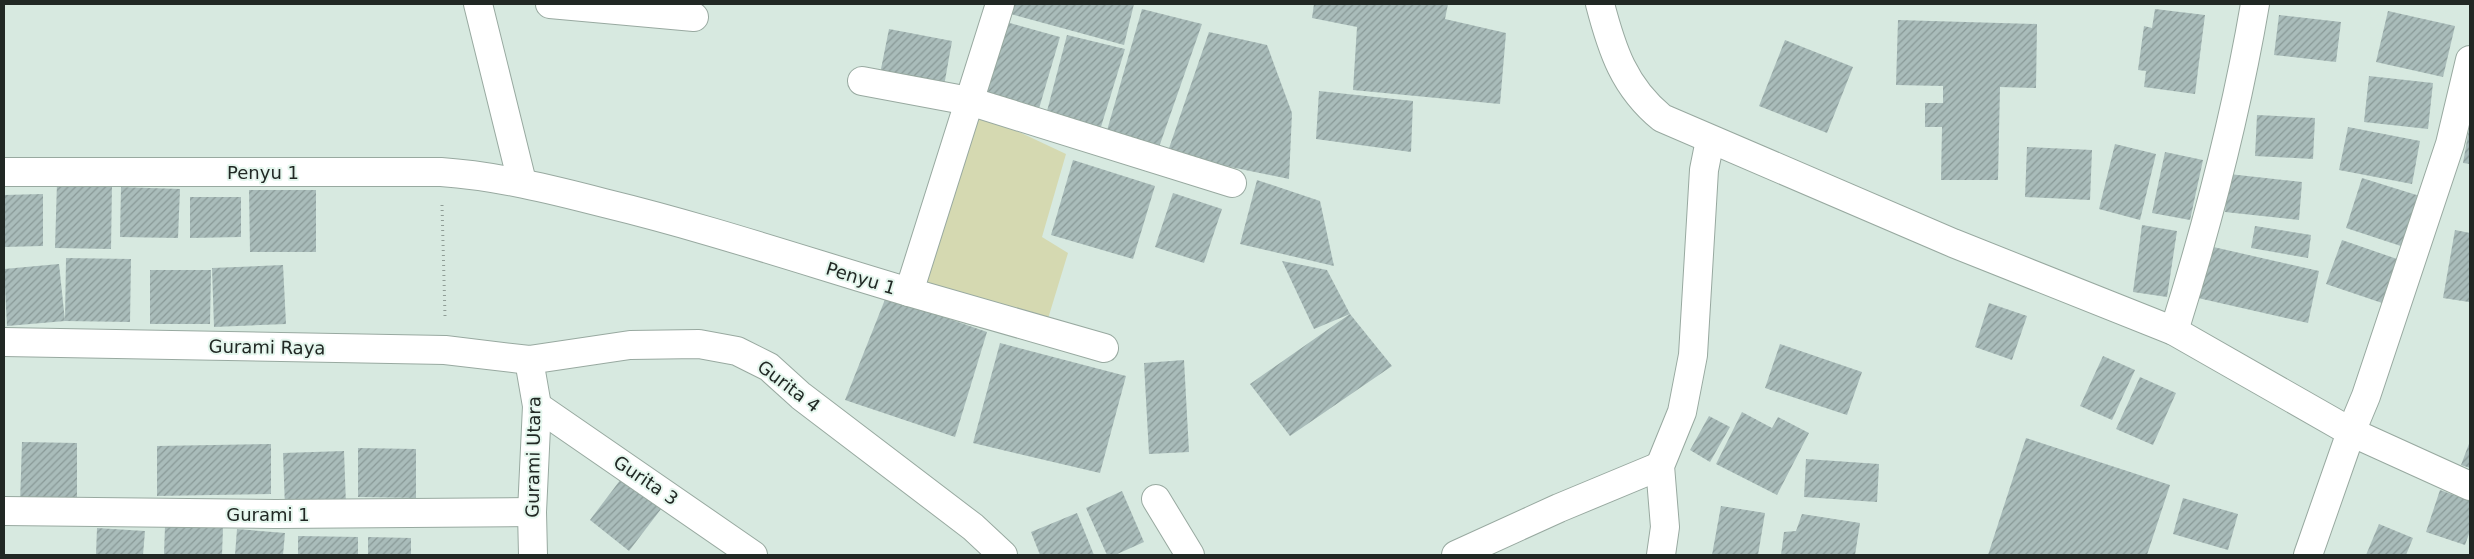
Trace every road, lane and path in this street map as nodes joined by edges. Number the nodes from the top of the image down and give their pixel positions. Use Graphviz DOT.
graph roads {
  1 [pos="478,4"];
  2 [pos="550,4"];
  3 [pos="1000,4"];
  4 [pos="1600,4"];
  5 [pos="2255,4"];
  6 [pos="694,17"];
  7 [pos="2470,60"];
  8 [pos="862,81"];
  9 [pos="969,101"];
  10 [pos="1710,140"];
  11 [pos="4,172"];
  12 [pos="441,172"];
  13 [pos="522,182"];
  14 [pos="1232,183"];
  15 [pos="909,292"];
  16 [pos="2174,331"];
  17 [pos="4,342"];
  18 [pos="1104,348"];
  19 [pos="445,350"];
  20 [pos="529,360"];
  21 [pos="537,406"];
  22 [pos="2351,432"];
  23 [pos="1660,466"];
  24 [pos="2470,486"];
  25 [pos="1156,499"];
  26 [pos="4,511"];
  27 [pos="532,512"];
  28 [pos="533,555"];
  29 [pos="754,555"];
  30 [pos="1003,555"];
  31 [pos="1190,555"];
  32 [pos="1456,555"];
  33 [pos="1661,555"];
  34 [pos="2308,555"];
  1 -- 13 [label="street"];
  2 -- 6 [label="street"];
  3 -- 9 [label="street, Penyu 1"];
  4 -- 10 [label="street"];
  5 -- 16 [label="street"];
  7 -- 22 [label="street"];
  8 -- 9 [label="street"];
  9 -- 14 [label="street"];
  9 -- 15 [label="street, Penyu 1"];
  10 -- 16 [label="street"];
  10 -- 23 [label="street"];
  11 -- 12 [label="street, Penyu 1"];
  12 -- 13 [label="street, Penyu 1"];
  12 -- 19 [label="path"];
  13 -- 15 [label="street, Penyu 1"];
  15 -- 18 [label="street"];
  16 -- 22 [label="street"];
  17 -- 19 [label="street, Gurami Raya"];
  19 -- 20 [label="street, Gurami Raya"];
  20 -- 21 [label="street, Gurami Utara"];
  20 -- 30 [label="street, Gurita 4"];
  21 -- 27 [label="street, Gurami Utara"];
  21 -- 29 [label="street, Gurita 3"];
  22 -- 24 [label="street"];
  22 -- 34 [label="street"];
  23 -- 32 [label="street"];
  23 -- 33 [label="street"];
  25 -- 31 [label="street"];
  26 -- 27 [label="street, Gurami 1"];
  27 -- 28 [label="street, Gurami Utara"];
}
